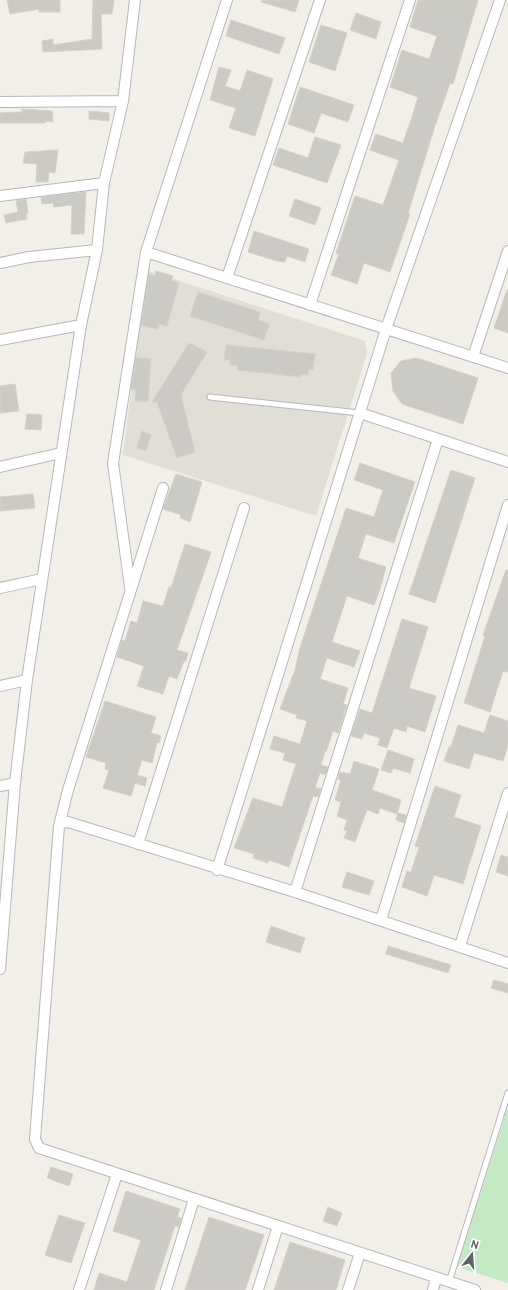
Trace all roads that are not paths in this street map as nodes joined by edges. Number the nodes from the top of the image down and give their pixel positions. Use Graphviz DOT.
graph roads {
  1 [pos="135,0"];
  2 [pos="227,0"];
  3 [pos="320,0"];
  4 [pos="410,0"];
  5 [pos="500,0"];
  6 [pos="123,101"];
  7 [pos="0,102"];
  8 [pos="104,183"];
  9 [pos="0,196"];
  10 [pos="97,250"];
  11 [pos="508,251"];
  12 [pos="146,252"];
  13 [pos="0,263"];
  14 [pos="227,278"];
  15 [pos="310,305"];
  16 [pos="81,325"];
  17 [pos="386,329"];
  18 [pos="0,340"];
  19 [pos="473,357"];
  20 [pos="508,368"];
  21 [pos="210,397"];
  22 [pos="360,413"];
  23 [pos="438,439"];
  24 [pos="61,453"];
  25 [pos="508,462"];
  26 [pos="0,468"];
  27 [pos="163,488"];
  28 [pos="508,505"];
  29 [pos="244,508"];
  30 [pos="42,579"];
  31 [pos="0,588"];
  32 [pos="130,591"];
  33 [pos="27,680"];
  34 [pos="0,686"];
  35 [pos="15,783"];
  36 [pos="0,786"];
  37 [pos="508,793"];
  38 [pos="60,823"];
  39 [pos="138,844"];
  40 [pos="217,870"];
  41 [pos="295,892"];
  42 [pos="381,920"];
  43 [pos="460,946"];
  44 [pos="508,963"];
  45 [pos="0,970"];
  46 [pos="508,1093"];
  47 [pos="117,1174"];
  48 [pos="194,1199"];
  49 [pos="278,1226"];
  50 [pos="360,1253"];
  51 [pos="436,1278"];
  52 [pos="449,1282"];
  53 [pos="79,1290"];
  54 [pos="166,1290"];
  55 [pos="258,1290"];
  56 [pos="348,1290"];
  57 [pos="432,1290"];
  58 [pos="475,1290"];
  1 -- 6 [label="street"];
  2 -- 12 [label="street"];
  3 -- 14 [label="street"];
  4 -- 15 [label="street"];
  5 -- 17 [label="street"];
  6 -- 7 [label="street"];
  6 -- 8 [label="street"];
  8 -- 9 [label="street"];
  8 -- 10 [label="street"];
  10 -- 13 [label="street"];
  10 -- 16 [label="street"];
  11 -- 19 [label="street"];
  12 -- 14 [label="street"];
  12 -- 32 [label="street"];
  14 -- 15 [label="street"];
  15 -- 17 [label="street"];
  16 -- 18 [label="street"];
  16 -- 24 [label="street"];
  17 -- 19 [label="street"];
  17 -- 22 [label="street"];
  19 -- 20 [label="street"];
  21 -- 22 [label="lane"];
  22 -- 23 [label="street"];
  22 -- 40 [label="street"];
  23 -- 25 [label="street"];
  23 -- 41 [label="street"];
  24 -- 26 [label="street"];
  24 -- 30 [label="street"];
  27 -- 32 [label="street"];
  28 -- 42 [label="street"];
  29 -- 39 [label="street"];
  30 -- 31 [label="street"];
  30 -- 33 [label="street"];
  32 -- 38 [label="street"];
  33 -- 34 [label="street"];
  33 -- 35 [label="street"];
  35 -- 36 [label="street"];
  35 -- 45 [label="street"];
  37 -- 43 [label="street"];
  38 -- 39 [label="street"];
  38 -- 47 [label="street"];
  39 -- 40 [label="street"];
  40 -- 41 [label="street"];
  41 -- 42 [label="street"];
  42 -- 43 [label="street"];
  43 -- 44 [label="street"];
  46 -- 52 [label="lane"];
  47 -- 48 [label="street"];
  47 -- 53 [label="street"];
  48 -- 49 [label="street"];
  48 -- 54 [label="street"];
  49 -- 50 [label="street"];
  49 -- 55 [label="street"];
  50 -- 51 [label="street"];
  50 -- 56 [label="street"];
  51 -- 52 [label="street"];
  51 -- 57 [label="street"];
  52 -- 58 [label="street"];
}
